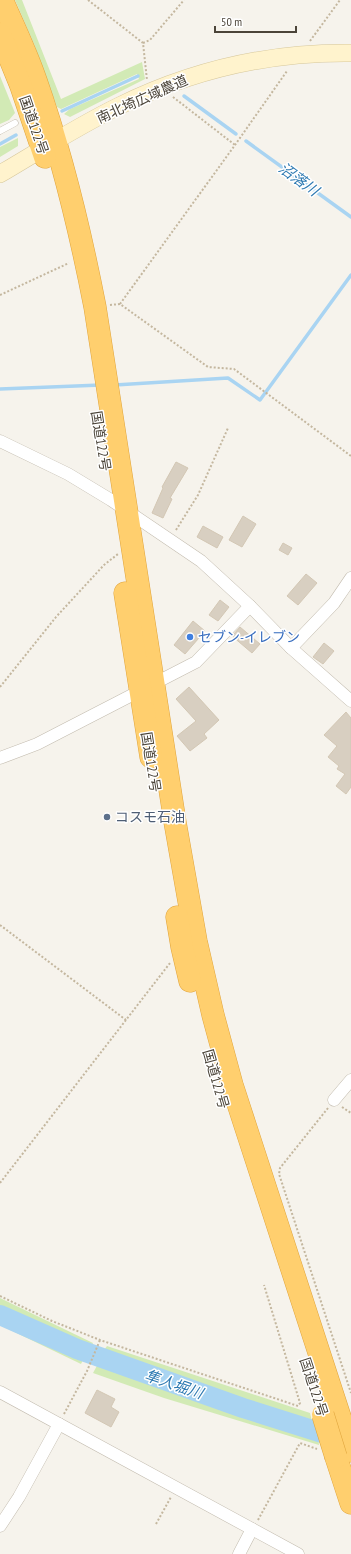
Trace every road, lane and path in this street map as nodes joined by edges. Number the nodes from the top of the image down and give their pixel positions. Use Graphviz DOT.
graph roads {
  1 [pos="2,0"];
  2 [pos="88,0"];
  3 [pos="184,0"];
  4 [pos="340,0"];
  5 [pos="0,34"];
  6 [pos="143,43"];
  7 [pos="351,53"];
  8 [pos="300,55"];
  9 [pos="158,89"];
  10 [pos="15,123"];
  11 [pos="0,131"];
  12 [pos="235,145"];
  13 [pos="49,146"];
  14 [pos="0,174"];
  15 [pos="72,262"];
  16 [pos="0,295"];
  17 [pos="120,304"];
  18 [pos="95,307"];
  19 [pos="228,428"];
  20 [pos="0,441"];
  21 [pos="351,456"];
  22 [pos="119,506"];
  23 [pos="170,540"];
  24 [pos="118,553"];
  25 [pos="351,578"];
  26 [pos="250,606"];
  27 [pos="291,648"];
  28 [pos="0,687"];
  29 [pos="147,687"];
  30 [pos="351,701"];
  31 [pos="0,758"];
  32 [pos="0,925"];
  33 [pos="182,947"];
  34 [pos="126,1020"];
  35 [pos="351,1080"];
  36 [pos="334,1100"];
  37 [pos="0,1183"];
  38 [pos="264,1285"];
  39 [pos="0,1296"];
  40 [pos="100,1340"];
  41 [pos="0,1392"];
  42 [pos="351,1393"];
  43 [pos="332,1416"];
  44 [pos="59,1424"];
  45 [pos="335,1453"];
  46 [pos="176,1489"];
  47 [pos="351,1503"];
  48 [pos="156,1524"];
  49 [pos="0,1526"];
  50 [pos="252,1529"];
  51 [pos="239,1554"];
  52 [pos="298,1554"];
  1 -- 13 [label="highway, 国道122号"];
  2 -- 6 [label="path"];
  3 -- 6 [label="path"];
  4 -- 8 [label="path"];
  5 -- 13 [label="highway, 国道122号"];
  6 -- 9 [label="path"];
  7 -- 8 [label="street, 南北埼広域農道"];
  8 -- 9 [label="street, 南北埼広域農道"];
  8 -- 12 [label="path"];
  9 -- 12 [label="path"];
  9 -- 13 [label="street, 南北埼広域農道"];
  10 -- 11 [label="lane"];
  12 -- 17 [label="path"];
  13 -- 14 [label="street, 南北埼広域農道"];
  13 -- 15 [label="highway, 国道122号"];
  13 -- 18 [label="highway, 国道122号"];
  15 -- 16 [label="path"];
  15 -- 22 [label="highway, 国道122号"];
  17 -- 18 [label="path"];
  17 -- 21 [label="path"];
  18 -- 22 [label="highway, 国道122号"];
  19 -- 23 [label="path"];
  20 -- 22 [label="street"];
  22 -- 23 [label="street"];
  22 -- 24 [label="highway, 国道122号"];
  22 -- 29 [label="highway, 国道122号"];
  23 -- 26 [label="street"];
  24 -- 28 [label="path"];
  24 -- 29 [label="highway, 国道122号"];
  25 -- 27 [label="street"];
  26 -- 27 [label="street"];
  26 -- 29 [label="street"];
  27 -- 30 [label="street"];
  29 -- 31 [label="street"];
  29 -- 33 [label="highway, 国道122号"];
  29 -- 43 [label="highway, 国道122号"];
  32 -- 34 [label="path"];
  33 -- 34 [label="path"];
  33 -- 43 [label="highway, 国道122号"];
  34 -- 37 [label="path"];
  35 -- 36 [label="street"];
  36 -- 42 [label="path"];
  38 -- 40 [label="path"];
  39 -- 40 [label="path"];
  40 -- 44 [label="path"];
  41 -- 44 [label="street"];
  43 -- 45 [label="highway, 国道122号, bridge"];
  44 -- 46 [label="street"];
  44 -- 49 [label="street"];
  45 -- 47 [label="highway, 国道122号"];
  45 -- 50 [label="path"];
  46 -- 48 [label="path"];
  46 -- 50 [label="street"];
  50 -- 51 [label="street"];
  50 -- 52 [label="street"];
}
